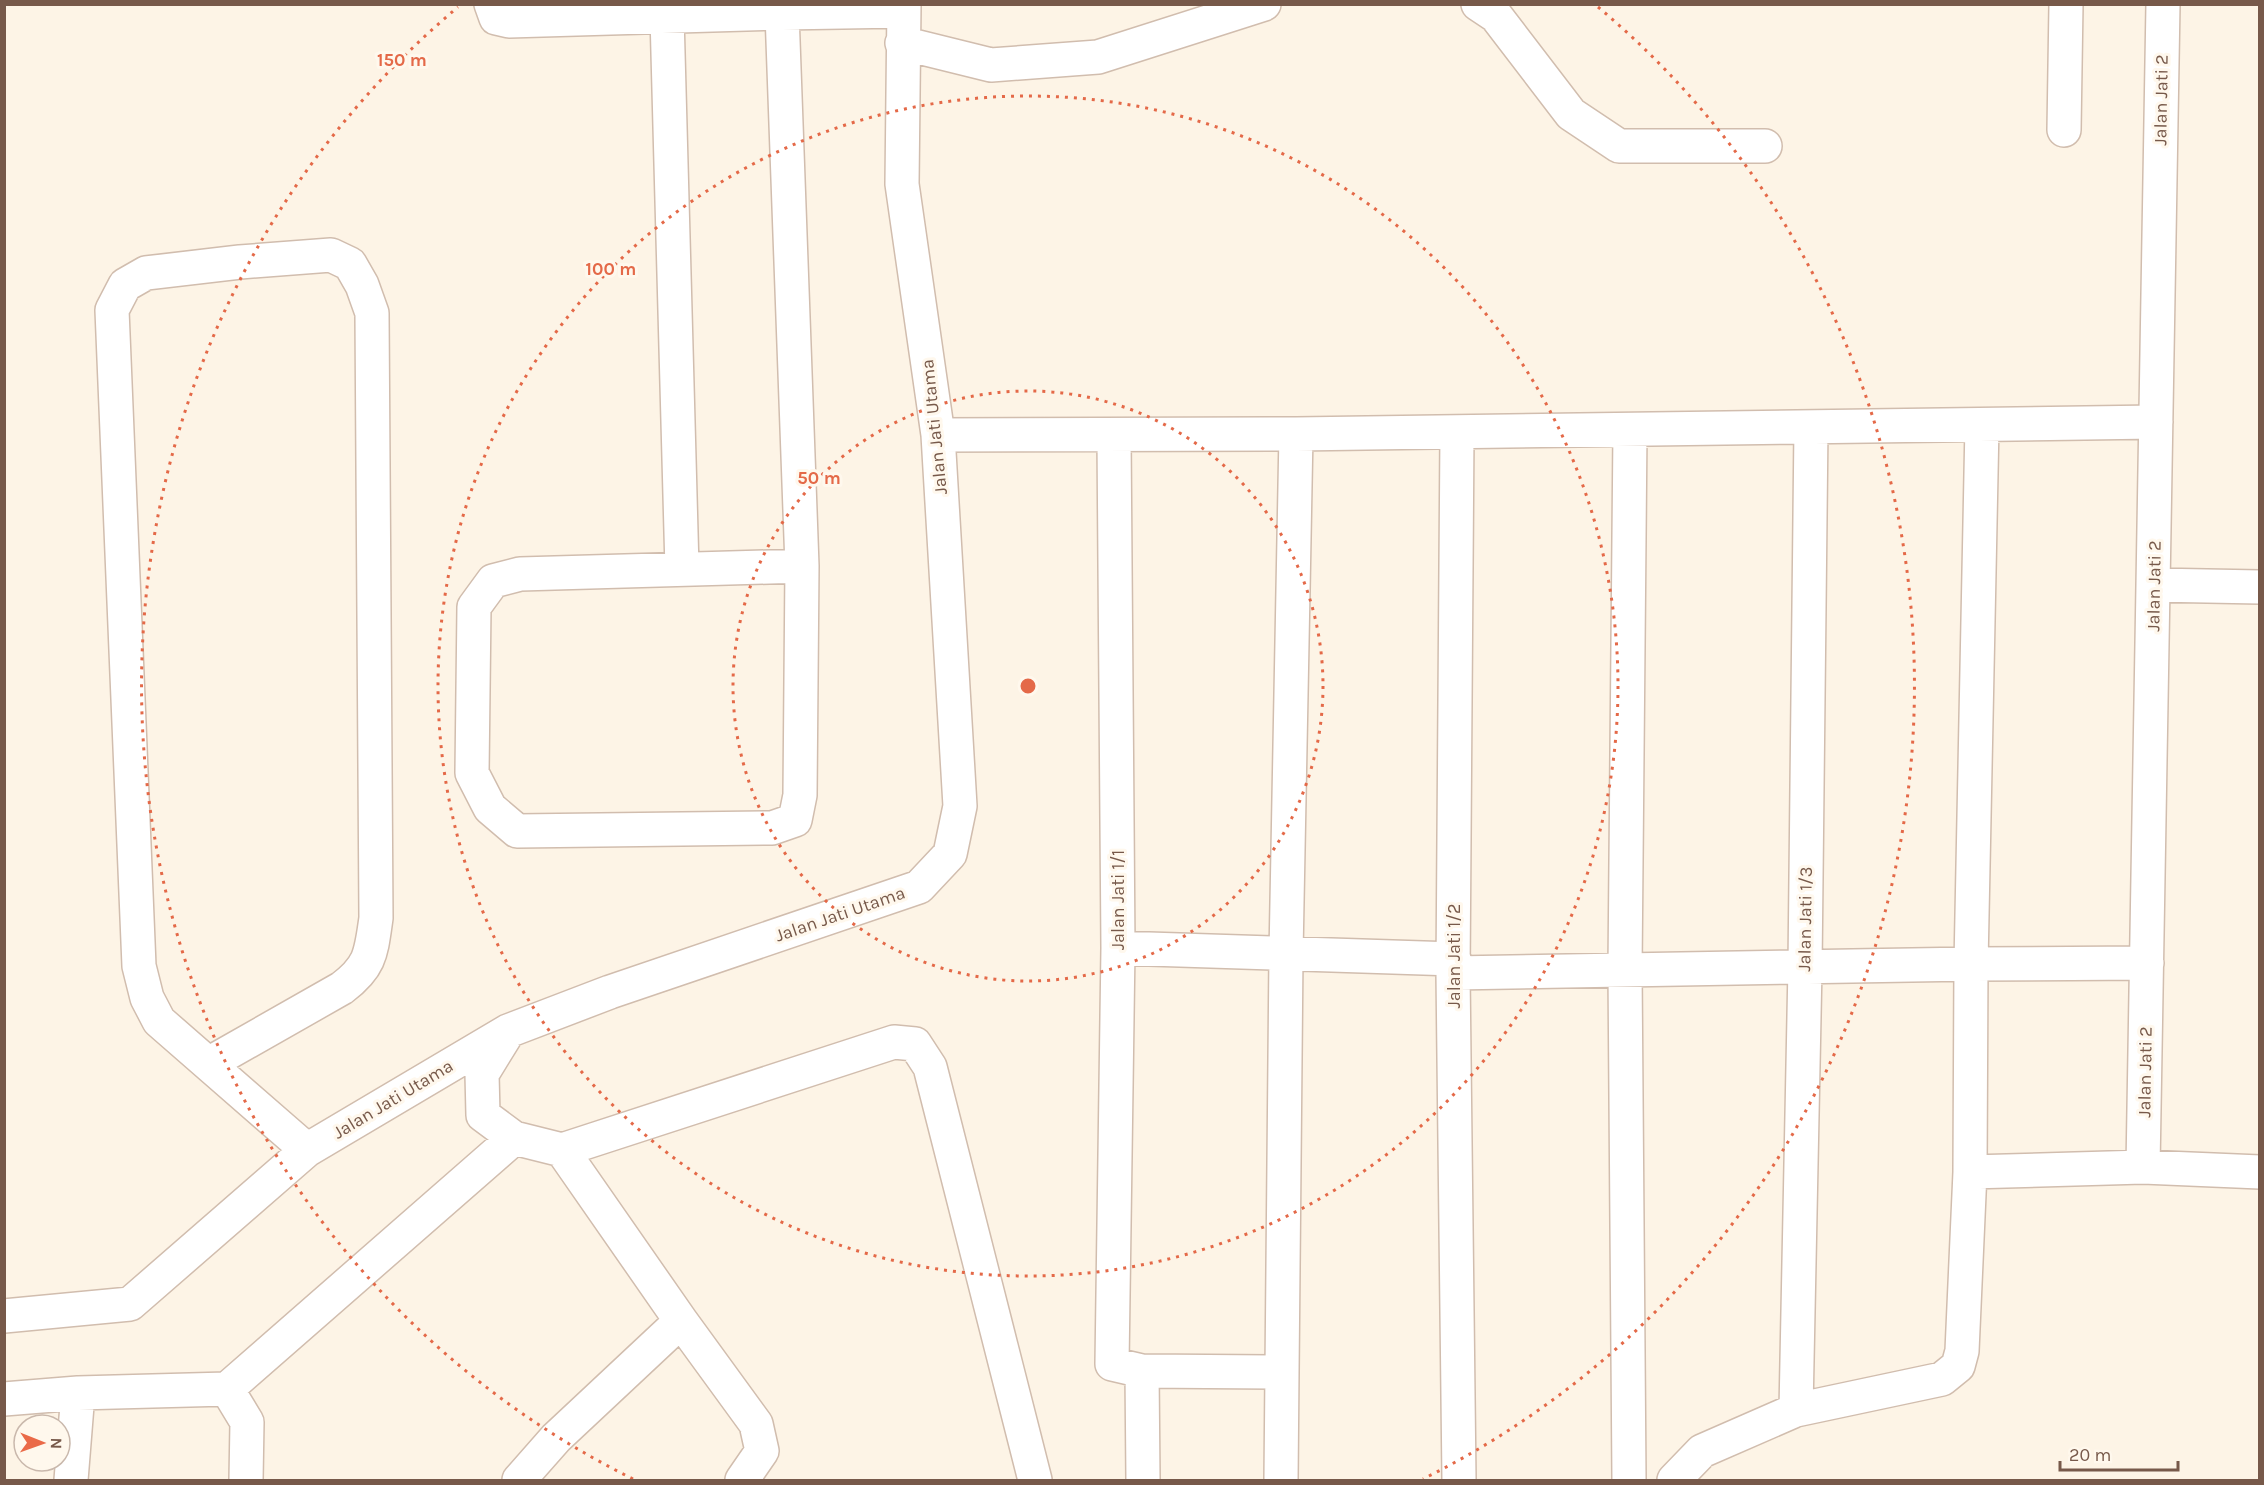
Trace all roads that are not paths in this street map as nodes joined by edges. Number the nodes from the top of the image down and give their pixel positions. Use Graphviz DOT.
graph roads {
  1 [pos="490,4"];
  2 [pos="1264,4"];
  3 [pos="1478,4"];
  4 [pos="2066,4"];
  5 [pos="2163,4"];
  6 [pos="782,9"];
  7 [pos="667,16"];
  8 [pos="903,19"];
  9 [pos="2064,130"];
  10 [pos="1765,146"];
  11 [pos="2156,422"];
  12 [pos="1982,425"];
  13 [pos="1811,427"];
  14 [pos="1630,430"];
  15 [pos="1458,432"];
  16 [pos="1296,434"];
  17 [pos="938,435"];
  18 [pos="1114,436"];
  19 [pos="802,566"];
  20 [pos="682,569"];
  21 [pos="2154,585"];
  22 [pos="2259,587"];
  23 [pos="1118,948"];
  24 [pos="1286,954"];
  25 [pos="1971,963"];
  26 [pos="2147,963"];
  27 [pos="1453,966"];
  28 [pos="1805,967"];
  29 [pos="1625,969"];
  30 [pos="508,1031"];
  31 [pos="210,1064"];
  32 [pos="514,1138"];
  33 [pos="307,1150"];
  34 [pos="562,1150"];
  35 [pos="2143,1167"];
  36 [pos="1970,1172"];
  37 [pos="2259,1172"];
  38 [pos="4,1316"];
  39 [pos="681,1321"];
  40 [pos="1127,1367"];
  41 [pos="1282,1372"];
  42 [pos="227,1389"];
  43 [pos="78,1393"];
  44 [pos="4,1399"];
  45 [pos="1796,1410"];
  46 [pos="251,1476"];
  47 [pos="70,1480"];
  48 [pos="519,1480"];
  49 [pos="742,1480"];
  50 [pos="1035,1480"];
  51 [pos="1143,1480"];
  52 [pos="1281,1480"];
  53 [pos="1459,1480"];
  54 [pos="1629,1480"];
  55 [pos="1674,1480"];
  1 -- 7 [label="street"];
  2 -- 8 [label="street"];
  3 -- 10 [label="street"];
  4 -- 9 [label="street"];
  5 -- 11 [label="street, Jalan Jati 2"];
  6 -- 7 [label="street"];
  6 -- 8 [label="street"];
  6 -- 19 [label="street"];
  7 -- 20 [label="street"];
  8 -- 17 [label="street, Jalan Jati Utama"];
  11 -- 12 [label="street"];
  11 -- 21 [label="street, Jalan Jati 2"];
  12 -- 13 [label="street"];
  12 -- 25 [label="street"];
  13 -- 14 [label="street"];
  13 -- 28 [label="street, Jalan Jati 1/3"];
  14 -- 15 [label="street"];
  14 -- 29 [label="street"];
  15 -- 16 [label="street"];
  15 -- 27 [label="street, Jalan Jati 1/2"];
  16 -- 18 [label="street"];
  16 -- 24 [label="street"];
  17 -- 18 [label="street"];
  17 -- 30 [label="street, Jalan Jati Utama"];
  18 -- 23 [label="street, Jalan Jati 1/1"];
  19 -- 20 [label="street"];
  19 -- 20 [label="street"];
  21 -- 22 [label="street"];
  21 -- 26 [label="street, Jalan Jati 2"];
  23 -- 24 [label="street"];
  23 -- 40 [label="street, Jalan Jati 1/1"];
  24 -- 27 [label="street"];
  24 -- 41 [label="street"];
  25 -- 26 [label="street"];
  25 -- 28 [label="street"];
  25 -- 36 [label="street"];
  26 -- 35 [label="street, Jalan Jati 2"];
  27 -- 29 [label="street"];
  27 -- 53 [label="street, Jalan Jati 1/2"];
  28 -- 29 [label="street"];
  28 -- 45 [label="street, Jalan Jati 1/3"];
  29 -- 54 [label="street"];
  30 -- 32 [label="street"];
  30 -- 33 [label="street, Jalan Jati Utama"];
  31 -- 31 [label="street"];
  31 -- 33 [label="street"];
  32 -- 34 [label="street"];
  32 -- 42 [label="street"];
  33 -- 38 [label="street, Jalan Jati Utama"];
  34 -- 39 [label="street"];
  34 -- 50 [label="street"];
  35 -- 36 [label="street"];
  35 -- 37 [label="street"];
  36 -- 45 [label="street"];
  39 -- 48 [label="street"];
  39 -- 49 [label="street"];
  40 -- 41 [label="street"];
  40 -- 51 [label="street, Jalan Jati 1/1"];
  41 -- 52 [label="street"];
  42 -- 43 [label="street"];
  42 -- 46 [label="street"];
  43 -- 44 [label="street"];
  43 -- 47 [label="street"];
  45 -- 55 [label="street"];
}
